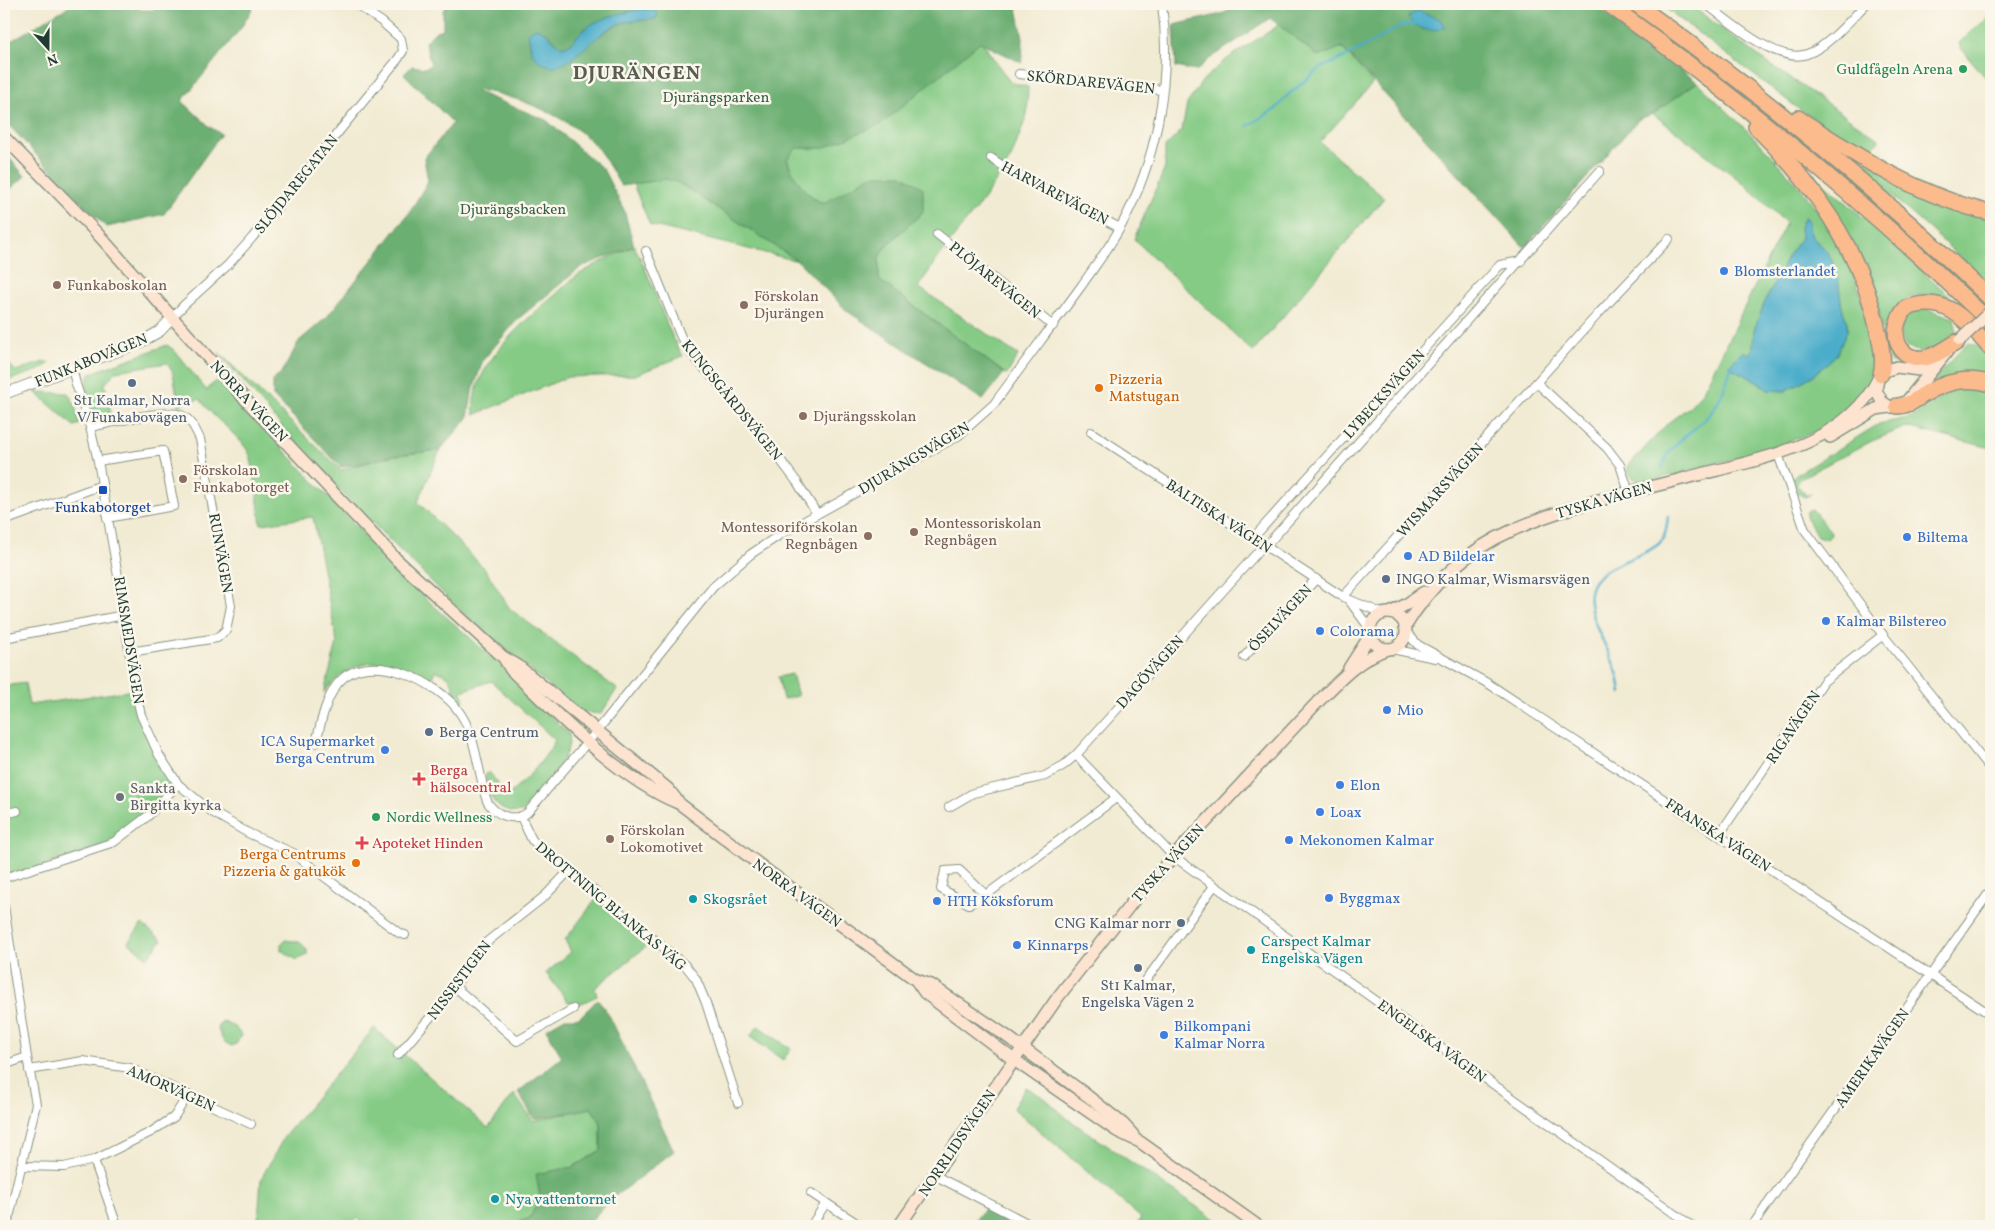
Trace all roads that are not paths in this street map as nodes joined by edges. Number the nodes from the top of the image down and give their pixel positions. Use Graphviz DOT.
graph roads {
  1 [pos="356,4"];
  2 [pos="1162,4"];
  3 [pos="1608,4"];
  4 [pos="1636,4"];
  5 [pos="1706,4"];
  6 [pos="1866,4"];
  7 [pos="1721,67"];
  8 [pos="1019,74"];
  9 [pos="1701,74"];
  10 [pos="1162,90"];
  11 [pos="4,137"];
  12 [pos="991,158"];
  13 [pos="1600,172"];
  14 [pos="1991,213"];
  15 [pos="1120,228"];
  16 [pos="938,234"];
  17 [pos="1669,239"];
  18 [pos="646,251"];
  19 [pos="1521,261"];
  20 [pos="1991,300"];
  21 [pos="1991,311"];
  22 [pos="172,318"];
  23 [pos="1991,323"];
  24 [pos="1052,326"];
  25 [pos="1954,345"];
  26 [pos="1991,349"];
  27 [pos="72,368"];
  28 [pos="1879,377"];
  29 [pos="1537,383"];
  30 [pos="1991,384"];
  31 [pos="4,394"];
  32 [pos="1894,406"];
  33 [pos="90,427"];
  34 [pos="1091,432"];
  35 [pos="1783,452"];
  36 [pos="98,461"];
  37 [pos="102,485"];
  38 [pos="1629,492"];
  39 [pos="817,514"];
  40 [pos="107,518"];
  41 [pos="4,521"];
  42 [pos="1254,538"];
  43 [pos="1265,546"];
  44 [pos="1316,579"];
  45 [pos="1436,584"];
  46 [pos="1345,598"];
  47 [pos="1387,614"];
  48 [pos="124,615"];
  49 [pos="1405,630"];
  50 [pos="1371,632"];
  51 [pos="1883,635"];
  52 [pos="4,638"];
  53 [pos="1389,649"];
  54 [pos="130,652"];
  55 [pos="503,657"];
  56 [pos="1244,657"];
  57 [pos="1441,659"];
  58 [pos="1339,681"];
  59 [pos="597,731"];
  60 [pos="316,742"];
  61 [pos="588,742"];
  62 [pos="1076,755"];
  63 [pos="1991,770"];
  64 [pos="178,784"];
  65 [pos="1116,798"];
  66 [pos="680,804"];
  67 [pos="950,807"];
  68 [pos="17,811"];
  69 [pos="4,814"];
  70 [pos="521,817"];
  71 [pos="1719,835"];
  72 [pos="1173,856"];
  73 [pos="569,870"];
  74 [pos="4,878"];
  75 [pos="1214,886"];
  76 [pos="1991,890"];
  77 [pos="986,895"];
  78 [pos="4,906"];
  79 [pos="405,935"];
  80 [pos="1930,975"];
  81 [pos="916,980"];
  82 [pos="1144,983"];
  83 [pos="454,986"];
  84 [pos="573,1009"];
  85 [pos="1991,1015"];
  86 [pos="1022,1048"];
  87 [pos="398,1055"];
  88 [pos="27,1057"];
  89 [pos="1014,1060"];
  90 [pos="4,1065"];
  91 [pos="29,1070"];
  92 [pos="188,1095"];
  93 [pos="738,1102"];
  94 [pos="251,1124"];
  95 [pos="1140,1142"];
  96 [pos="94,1160"];
  97 [pos="21,1166"];
  98 [pos="934,1176"];
  99 [pos="811,1193"];
  100 [pos="826,1203"];
  101 [pos="7,1208"];
  102 [pos="7,1226"];
  103 [pos="116,1226"];
  104 [pos="812,1226"];
  105 [pos="861,1226"];
  106 [pos="899,1226"];
  107 [pos="1033,1226"];
  108 [pos="1258,1226"];
  109 [pos="1692,1226"];
  110 [pos="1752,1226"];
  1 -- 22 [label="street, SLÖJDAREGATAN"];
  2 -- 10 [label="street, DJURÄNGSVÄGEN"];
  3 -- 9 [label="highway"];
  4 -- 7 [label="highway"];
  5 -- 6 [label="street"];
  7 -- 14 [label="highway"];
  7 -- 20 [label="highway"];
  8 -- 10 [label="street, SKÖRDAREVÄGEN"];
  9 -- 23 [label="highway"];
  9 -- 28 [label="highway"];
  10 -- 15 [label="street, DJURÄNGSVÄGEN"];
  11 -- 22 [label="main road, NORRA VÄGEN"];
  12 -- 15 [label="street, HARVAREVÄGEN"];
  13 -- 19 [label="street, LYBECKSVÄGEN"];
  15 -- 24 [label="street, DJURÄNGSVÄGEN"];
  16 -- 24 [label="street, PLÖJAREVÄGEN"];
  17 -- 29 [label="street, WISMARSVÄGEN"];
  18 -- 39 [label="street, KUNGSGÅRDSVÄGEN"];
  19 -- 42 [label="street, LYBECKSVÄGEN"];
  19 -- 43 [label="street, LYBECKSVÄGEN"];
  21 -- 25 [label="main road, bridge"];
  22 -- 27 [label="street, FUNKABOVÄGEN"];
  22 -- 55 [label="main road, NORRA VÄGEN"];
  24 -- 39 [label="street, DJURÄNGSVÄGEN"];
  25 -- 26 [label="highway"];
  25 -- 28 [label="main road"];
  25 -- 32 [label="main road"];
  27 -- 31 [label="street, FUNKABOVÄGEN"];
  27 -- 33 [label="street, RIMSMEDSVÄGEN"];
  28 -- 32 [label="main road"];
  28 -- 35 [label="main road, TYSKA VÄGEN"];
  29 -- 38 [label="street"];
  29 -- 46 [label="street, WISMARSVÄGEN"];
  30 -- 32 [label="highway"];
  32 -- 35 [label="main road, TYSKA VÄGEN"];
  33 -- 36 [label="street, RIMSMEDSVÄGEN"];
  33 -- 54 [label="street, RUNVÄGEN"];
  34 -- 42 [label="street, BALTISKA VÄGEN"];
  35 -- 38 [label="main road, TYSKA VÄGEN"];
  35 -- 51 [label="street"];
  36 -- 37 [label="street, RIMSMEDSVÄGEN"];
  36 -- 40 [label="street"];
  37 -- 40 [label="street, RIMSMEDSVÄGEN"];
  37 -- 41 [label="street"];
  38 -- 45 [label="main road, TYSKA VÄGEN"];
  39 -- 59 [label="street, DJURÄNGSVÄGEN"];
  40 -- 48 [label="street, RIMSMEDSVÄGEN"];
  42 -- 43 [label="street, BALTISKA VÄGEN"];
  43 -- 44 [label="street, BALTISKA VÄGEN"];
  43 -- 62 [label="street, DAGÖVÄGEN"];
  44 -- 46 [label="street, BALTISKA VÄGEN"];
  44 -- 56 [label="street, ÖSELVÄGEN"];
  45 -- 47 [label="main road, TYSKA VÄGEN"];
  45 -- 49 [label="main road, TYSKA VÄGEN"];
  46 -- 47 [label="street, BALTISKA VÄGEN"];
  46 -- 50 [label="street, BALTISKA VÄGEN"];
  47 -- 49 [label="main road"];
  47 -- 50 [label="main road"];
  48 -- 52 [label="street"];
  48 -- 54 [label="street, RIMSMEDSVÄGEN"];
  49 -- 53 [label="main road"];
  49 -- 57 [label="street, FRANSKA VÄGEN"];
  50 -- 53 [label="main road"];
  50 -- 58 [label="main road, TYSKA VÄGEN"];
  51 -- 63 [label="street"];
  51 -- 71 [label="street, RIGAVÄGEN"];
  53 -- 57 [label="street, FRANSKA VÄGEN"];
  53 -- 58 [label="main road, TYSKA VÄGEN"];
  54 -- 64 [label="street, RIMSMEDSVÄGEN"];
  55 -- 59 [label="main road, NORRA VÄGEN"];
  55 -- 61 [label="main road, NORRA VÄGEN"];
  57 -- 71 [label="street, FRANSKA VÄGEN"];
  58 -- 72 [label="main road, TYSKA VÄGEN"];
  59 -- 61 [label="street"];
  59 -- 66 [label="main road, NORRA VÄGEN"];
  60 -- 70 [label="street"];
  61 -- 66 [label="main road, NORRA VÄGEN"];
  61 -- 70 [label="street"];
  62 -- 65 [label="street"];
  62 -- 67 [label="street, DAGÖVÄGEN"];
  64 -- 74 [label="street"];
  64 -- 79 [label="street, RIMSMEDSVÄGEN"];
  65 -- 72 [label="street"];
  65 -- 77 [label="street"];
  66 -- 81 [label="main road, NORRA VÄGEN"];
  68 -- 69 [label="street"];
  70 -- 73 [label="street, DROTTNING BLANKAS VÄG"];
  71 -- 80 [label="street, FRANSKA VÄGEN"];
  72 -- 75 [label="street, ENGELSKA VÄGEN"];
  72 -- 86 [label="main road, TYSKA VÄGEN"];
  73 -- 83 [label="street, NISSESTIGEN"];
  73 -- 93 [label="street, DROTTNING BLANKAS VÄG"];
  75 -- 82 [label="street"];
  75 -- 109 [label="street, ENGELSKA VÄGEN"];
  76 -- 80 [label="street, AMERIKAVÄGEN"];
  77 -- 77 [label="street"];
  78 -- 88 [label="street"];
  80 -- 85 [label="street, FRANSKA VÄGEN"];
  80 -- 110 [label="street, AMERIKAVÄGEN"];
  81 -- 86 [label="main road, NORRA VÄGEN"];
  81 -- 89 [label="main road, NORRA VÄGEN"];
  83 -- 84 [label="street"];
  83 -- 87 [label="street, NISSESTIGEN"];
  86 -- 89 [label="main road, TYSKA VÄGEN"];
  86 -- 95 [label="main road, NORRA VÄGEN"];
  88 -- 90 [label="street"];
  88 -- 91 [label="street"];
  89 -- 95 [label="main road, NORRA VÄGEN"];
  89 -- 98 [label="main road, NORRLIDSVÄGEN"];
  91 -- 92 [label="street, AMORVÄGEN"];
  91 -- 97 [label="street"];
  92 -- 94 [label="street, AMORVÄGEN"];
  92 -- 96 [label="street"];
  95 -- 108 [label="main road, NORRA VÄGEN"];
  96 -- 97 [label="street"];
  96 -- 103 [label="street"];
  97 -- 101 [label="street"];
  98 -- 106 [label="main road, NORRLIDSVÄGEN"];
  98 -- 107 [label="street"];
  99 -- 100 [label="street"];
  100 -- 104 [label="street"];
  100 -- 105 [label="street"];
  101 -- 102 [label="street"];
}
